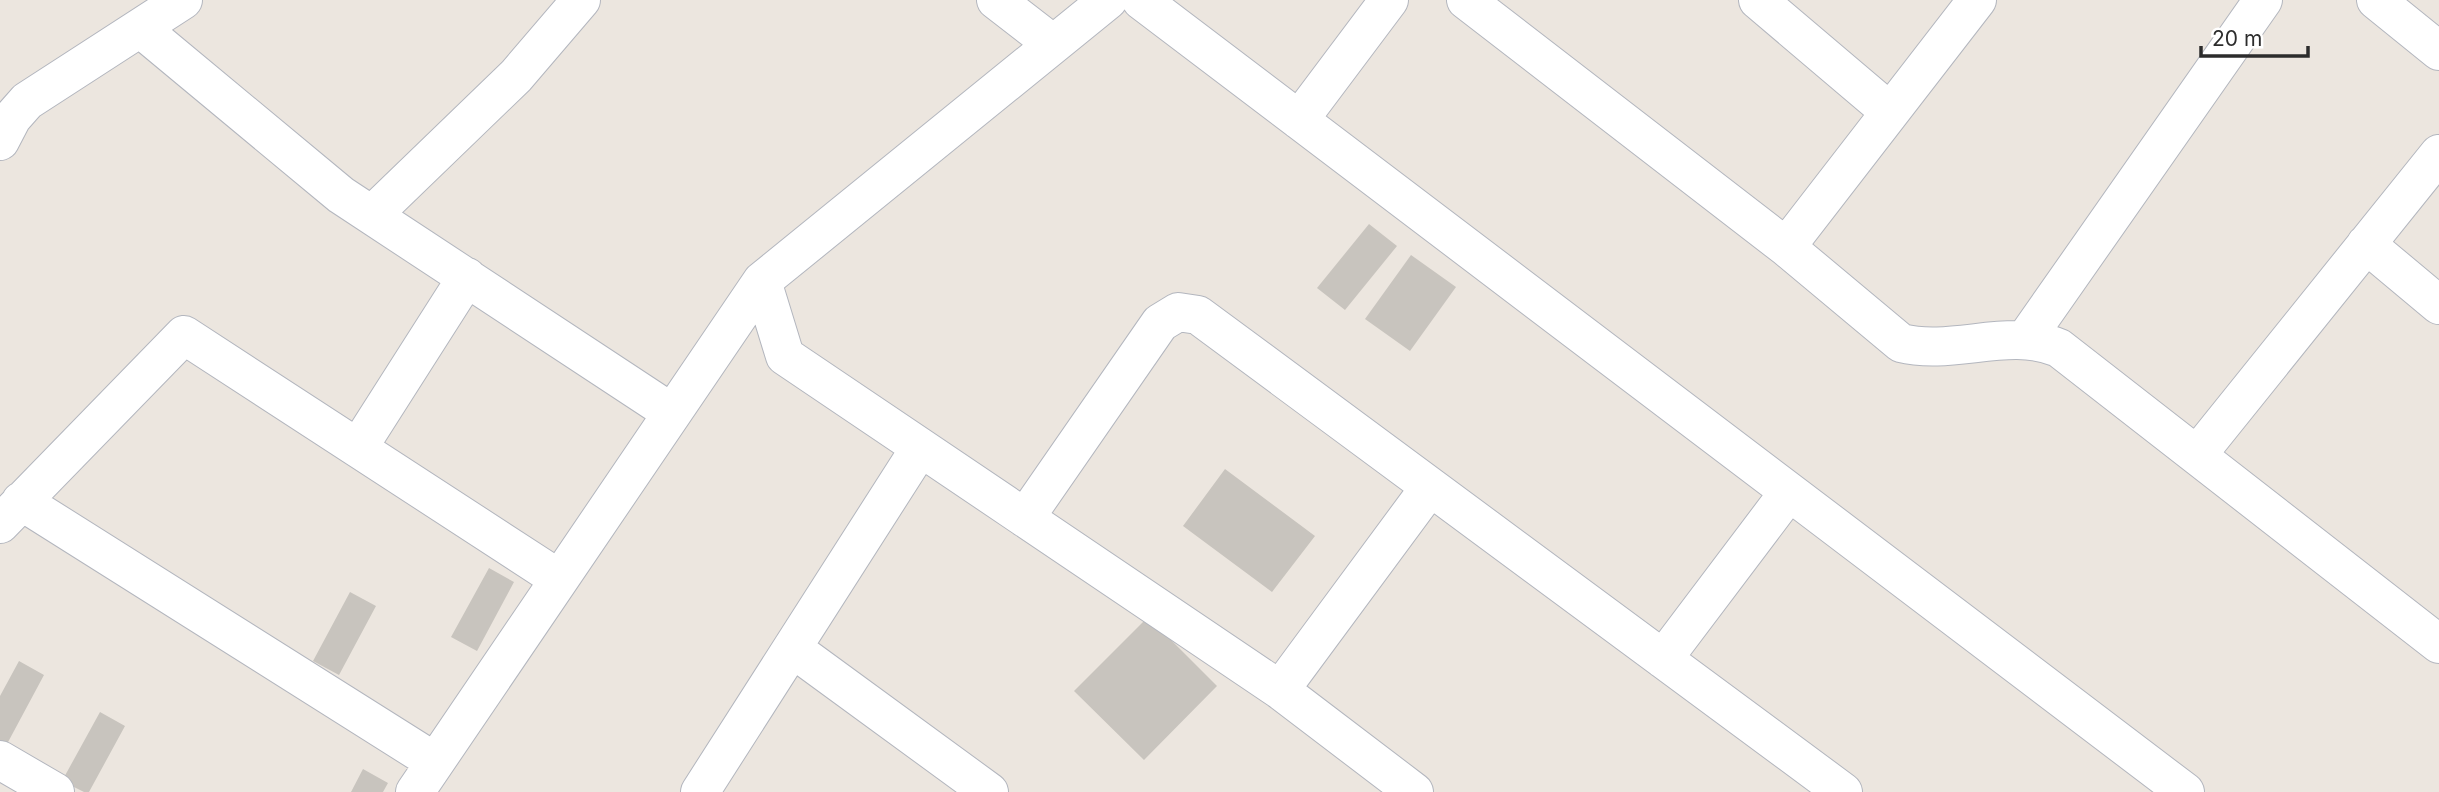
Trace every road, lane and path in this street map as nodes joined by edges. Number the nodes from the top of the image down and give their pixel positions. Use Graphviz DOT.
graph roads {
  1 [pos="581,0"];
  2 [pos="996,0"];
  3 [pos="1108,0"];
  4 [pos="1140,0"];
  5 [pos="1389,0"];
  6 [pos="1466,0"];
  7 [pos="1758,0"];
  8 [pos="1977,0"];
  9 [pos="2263,0"];
  10 [pos="2376,0"];
  11 [pos="152,12"];
  12 [pos="1054,44"];
  13 [pos="2439,51"];
  14 [pos="1891,112"];
  15 [pos="1299,120"];
  16 [pos="0,141"];
  17 [pos="2439,154"];
  18 [pos="372,215"];
  19 [pos="2366,244"];
  20 [pos="1786,247"];
  21 [pos="467,277"];
  22 [pos="762,281"];
  23 [pos="2439,305"];
  24 [pos="2025,340"];
  25 [pos="672,413"];
  26 [pos="358,448"];
  27 [pos="920,448"];
  28 [pos="2197,455"];
  29 [pos="1430,487"];
  30 [pos="1789,492"];
  31 [pos="10,513"];
  32 [pos="1025,518"];
  33 [pos="559,579"];
  34 [pos="2439,644"];
  35 [pos="792,648"];
  36 [pos="1663,659"];
  37 [pos="1280,690"];
  38 [pos="0,760"];
  39 [pos="425,777"];
  40 [pos="948,780"];
  41 [pos="55,792"];
  42 [pos="700,792"];
  43 [pos="989,792"];
  44 [pos="1414,792"];
  45 [pos="1843,792"];
  46 [pos="2185,792"];
  1 -- 18 [label="street"];
  2 -- 12 [label="street"];
  3 -- 12 [label="street"];
  4 -- 15 [label="street"];
  5 -- 15 [label="street"];
  6 -- 20 [label="street"];
  7 -- 14 [label="street"];
  8 -- 14 [label="street"];
  9 -- 24 [label="street"];
  10 -- 13 [label="street"];
  11 -- 16 [label="street"];
  11 -- 18 [label="street"];
  12 -- 22 [label="street"];
  14 -- 20 [label="street"];
  15 -- 30 [label="street"];
  17 -- 19 [label="street"];
  18 -- 21 [label="street"];
  19 -- 23 [label="street"];
  19 -- 28 [label="street"];
  20 -- 24 [label="street"];
  21 -- 25 [label="street"];
  21 -- 26 [label="street"];
  22 -- 25 [label="street"];
  22 -- 27 [label="street"];
  24 -- 28 [label="street"];
  25 -- 33 [label="street"];
  26 -- 31 [label="street"];
  26 -- 33 [label="street"];
  27 -- 32 [label="street"];
  27 -- 35 [label="street"];
  28 -- 34 [label="street"];
  29 -- 32 [label="street"];
  29 -- 36 [label="street"];
  29 -- 37 [label="street"];
  30 -- 36 [label="street"];
  30 -- 46 [label="street"];
  31 -- 39 [label="street"];
  32 -- 37 [label="street"];
  33 -- 39 [label="street"];
  35 -- 40 [label="street"];
  35 -- 42 [label="street"];
  36 -- 45 [label="street"];
  37 -- 44 [label="street"];
  38 -- 41 [label="street"];
  40 -- 43 [label="street"];
}
